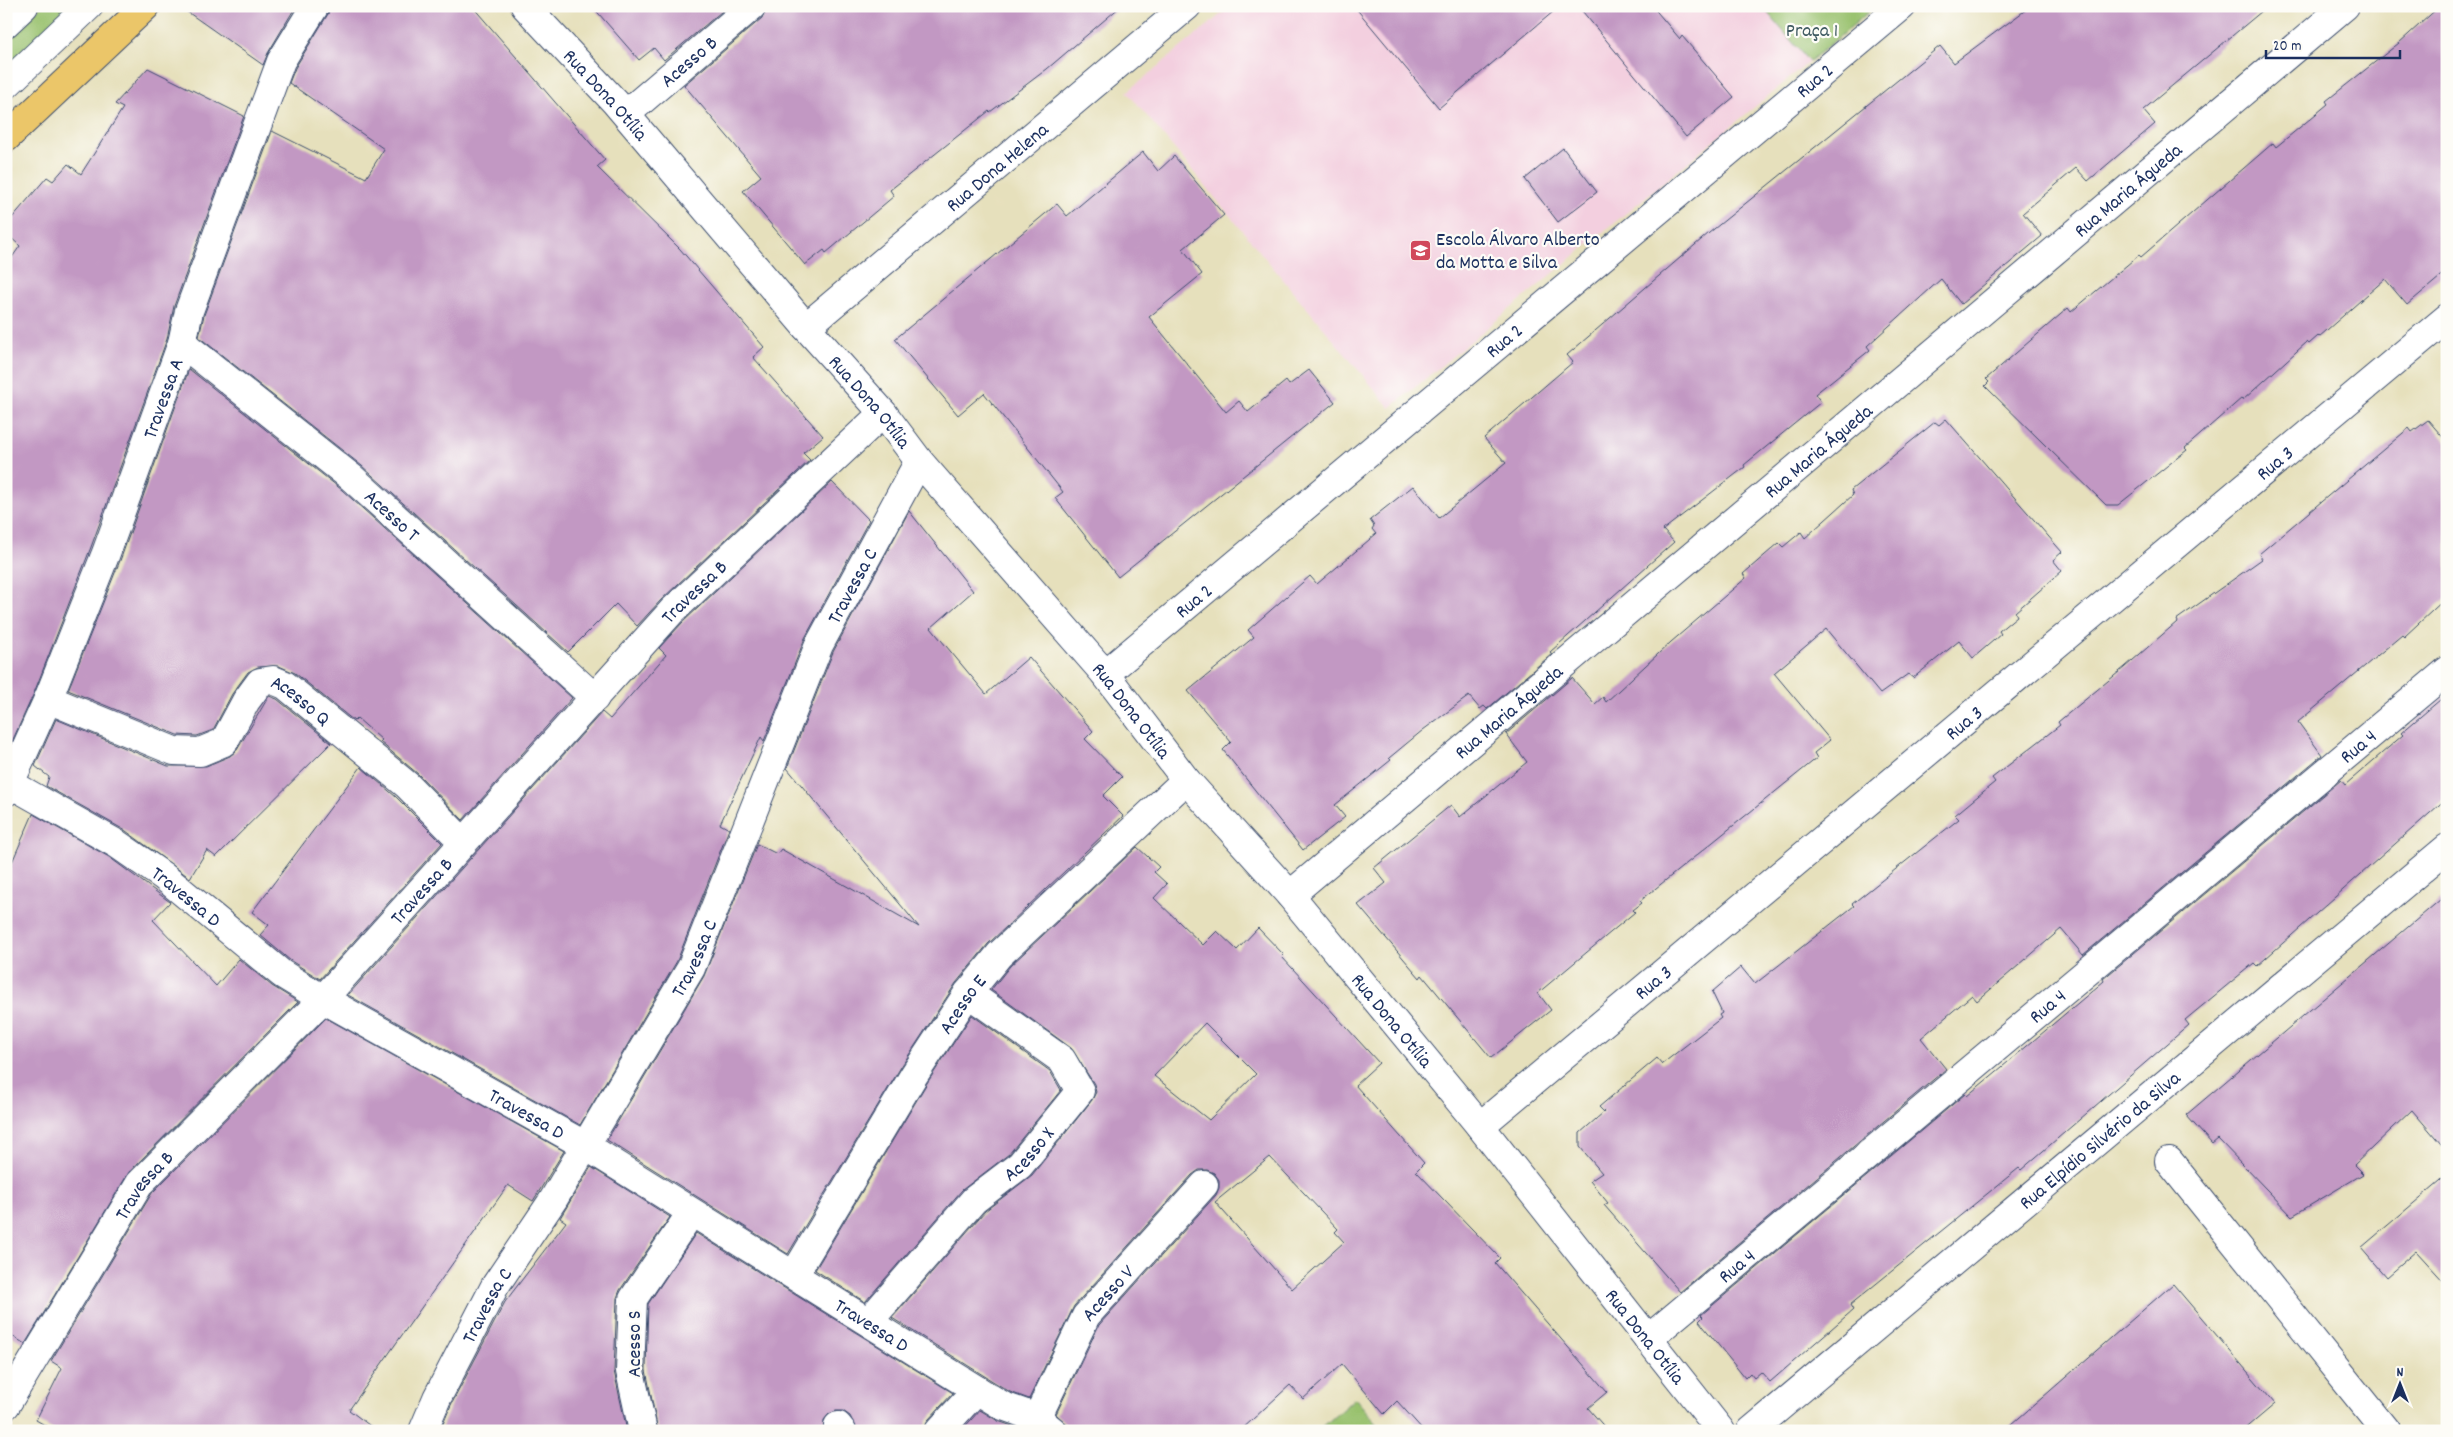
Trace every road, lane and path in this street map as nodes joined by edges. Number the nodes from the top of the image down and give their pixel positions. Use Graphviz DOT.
graph roads {
  1 [pos="24,6"];
  2 [pos="89,6"];
  3 [pos="146,6"];
  4 [pos="315,6"];
  5 [pos="524,6"];
  6 [pos="752,6"];
  7 [pos="1187,6"];
  8 [pos="1902,6"];
  9 [pos="2345,6"];
  10 [pos="6,23"];
  11 [pos="6,85"];
  12 [pos="626,114"];
  13 [pos="6,138"];
  14 [pos="2447,318"];
  15 [pos="806,327"];
  16 [pos="182,343"];
  17 [pos="884,413"];
  18 [pos="919,461"];
  19 [pos="2447,671"];
  20 [pos="1105,674"];
  21 [pos="595,698"];
  22 [pos="48,699"];
  23 [pos="1186,780"];
  24 [pos="8,787"];
  25 [pos="464,842"];
  26 [pos="2447,848"];
  27 [pos="1290,895"];
  28 [pos="968,993"];
  29 [pos="323,999"];
  30 [pos="1480,1126"];
  31 [pos="586,1146"];
  32 [pos="2169,1161"];
  33 [pos="1204,1185"];
  34 [pos="690,1213"];
  35 [pos="794,1275"];
  36 [pos="869,1321"];
  37 [pos="1648,1339"];
  38 [pos="977,1390"];
  39 [pos="6,1405"];
  40 [pos="1045,1424"];
  41 [pos="424,1431"];
  42 [pos="644,1431"];
  43 [pos="939,1431"];
  44 [pos="1721,1431"];
  45 [pos="1751,1431"];
  46 [pos="2386,1431"];
  1 -- 10 [label="street"];
  2 -- 11 [label="street"];
  3 -- 13 [label="main road"];
  4 -- 16 [label="street, Travessa A"];
  5 -- 12 [label="street, Rua Dona Otília"];
  6 -- 12 [label="street, Acesso B"];
  7 -- 15 [label="street, Rua Dona Helena"];
  8 -- 20 [label="street, Rua 2"];
  9 -- 27 [label="street, Rua Maria Águeda"];
  12 -- 15 [label="street, Rua Dona Otília"];
  14 -- 30 [label="street, Rua 3"];
  15 -- 17 [label="street, Rua Dona Otília"];
  16 -- 21 [label="street, Acesso T"];
  16 -- 22 [label="street, Travessa A"];
  17 -- 18 [label="street, Rua Dona Otília"];
  17 -- 21 [label="street, Travessa B"];
  18 -- 20 [label="street, Rua Dona Otília"];
  18 -- 31 [label="street, Travessa C"];
  19 -- 37 [label="street, Rua 4"];
  20 -- 23 [label="street, Rua Dona Otília"];
  21 -- 25 [label="street, Travessa B"];
  22 -- 24 [label="street, Travessa A"];
  22 -- 25 [label="street, Acesso Q"];
  23 -- 27 [label="street, Rua Dona Otília"];
  23 -- 28 [label="street, Acesso E"];
  24 -- 29 [label="street, Travessa D"];
  25 -- 29 [label="street, Travessa B"];
  26 -- 45 [label="street, Rua Elpídio Silvério da Silva"];
  27 -- 30 [label="street, Rua Dona Otília"];
  28 -- 35 [label="street, Acesso E"];
  28 -- 36 [label="street, Acesso X"];
  29 -- 31 [label="street, Travessa D"];
  29 -- 39 [label="street, Travessa B"];
  30 -- 37 [label="street, Rua Dona Otília"];
  31 -- 34 [label="street, Travessa D"];
  31 -- 41 [label="street, Travessa C"];
  32 -- 46 [label="street"];
  33 -- 40 [label="street, Acesso V"];
  34 -- 35 [label="street, Travessa D"];
  34 -- 42 [label="street, Acesso S"];
  35 -- 36 [label="street, Travessa D"];
  36 -- 38 [label="street, Travessa D"];
  37 -- 44 [label="street, Rua Dona Otília"];
  38 -- 40 [label="street, Travessa D"];
  38 -- 43 [label="street"];
}
